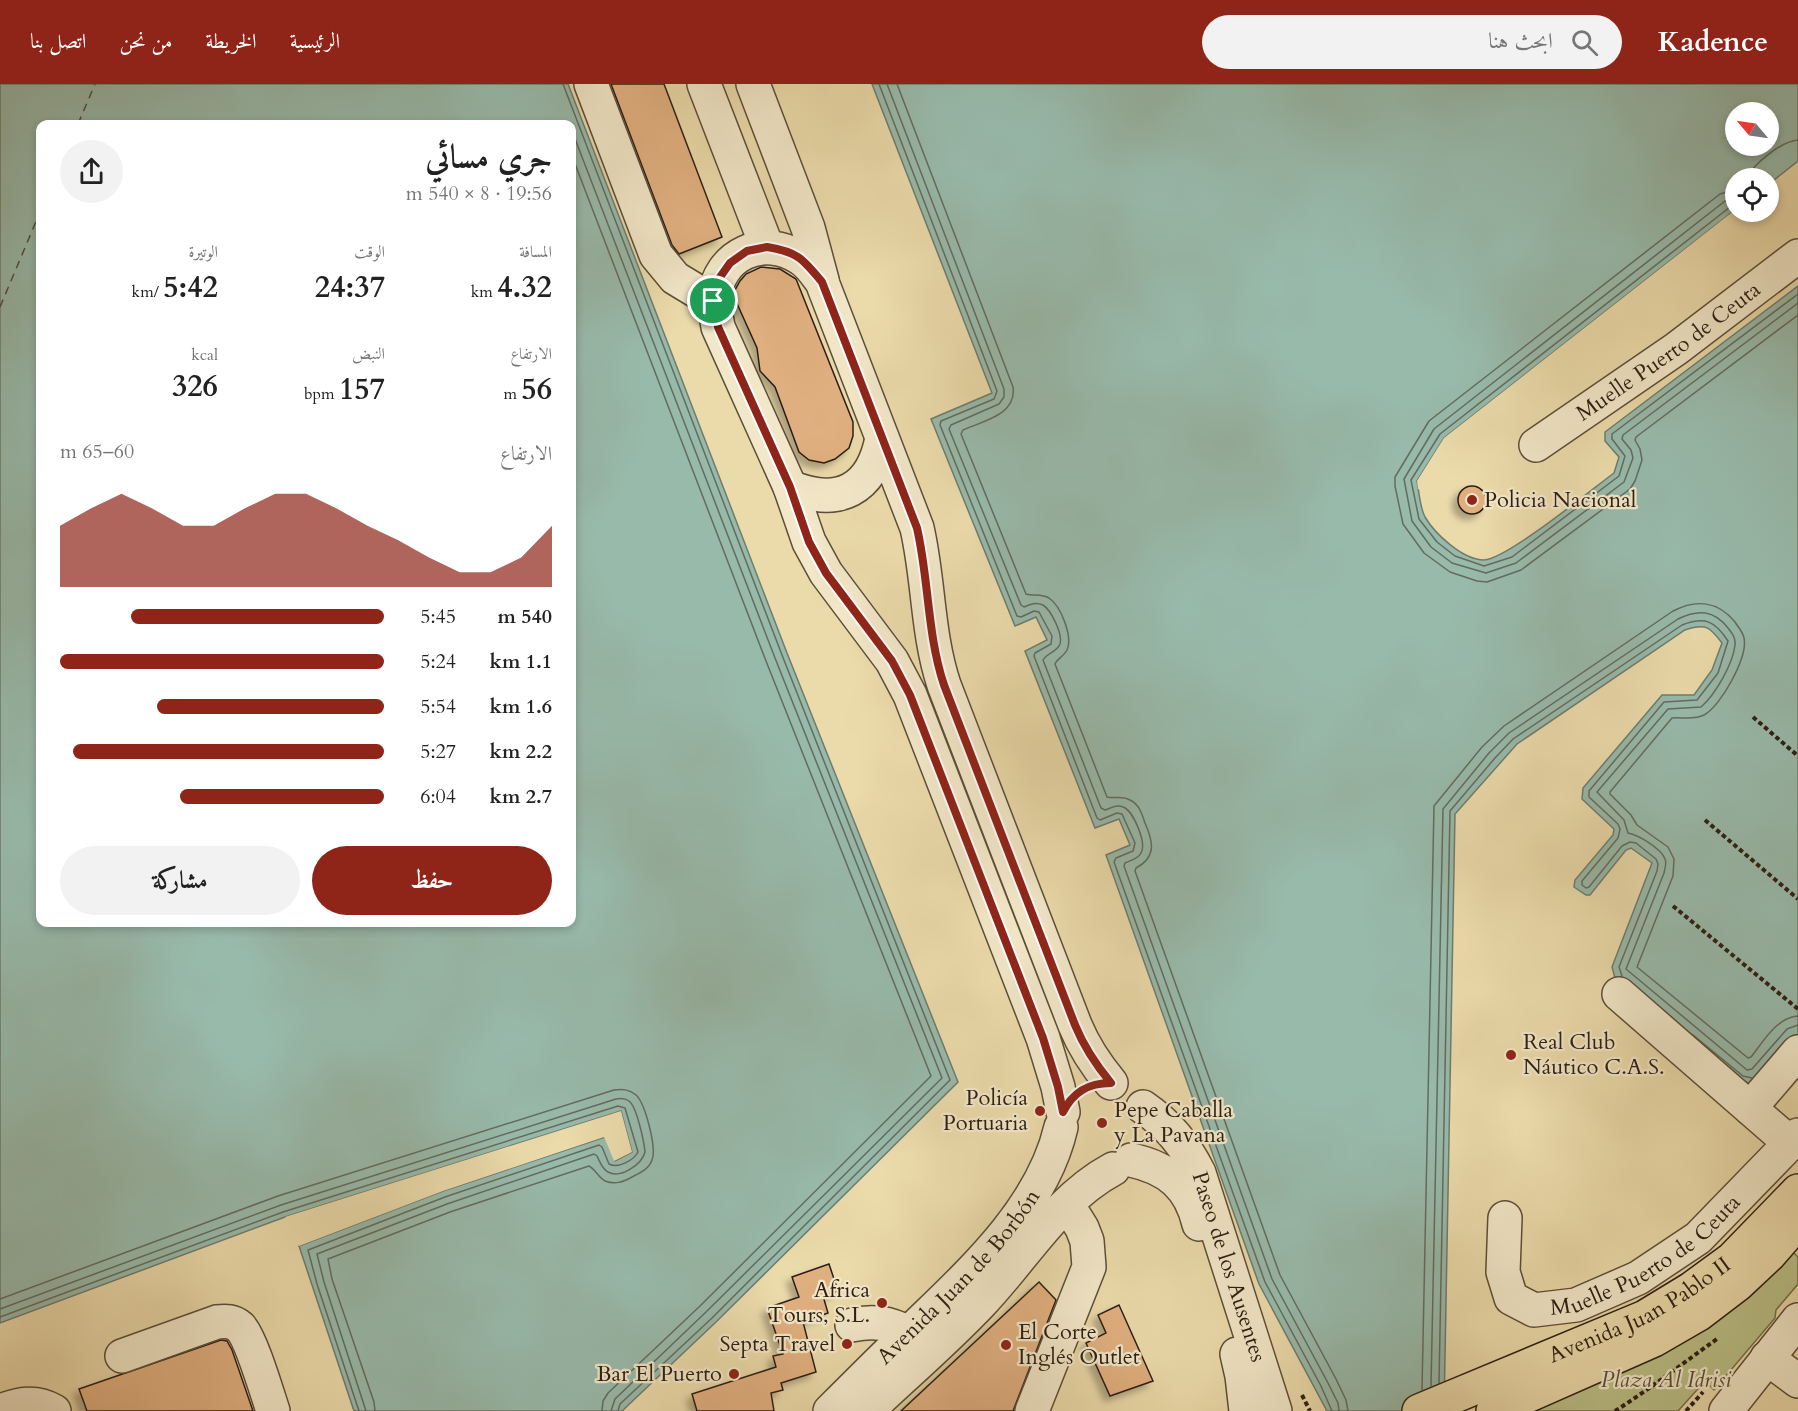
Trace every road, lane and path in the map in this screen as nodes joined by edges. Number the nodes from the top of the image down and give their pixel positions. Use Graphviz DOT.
graph roads {
  1 [pos="591,84"];
  2 [pos="704,84"];
  3 [pos="753,84"];
  4 [pos="767,247"];
  5 [pos="1798,256"];
  6 [pos="822,282"];
  7 [pos="713,301"];
  8 [pos="882,438"];
  9 [pos="1536,445"];
  10 [pos="790,487"];
  11 [pos="1753,717"];
  12 [pos="1798,756"];
  13 [pos="1705,820"];
  14 [pos="1798,899"];
  15 [pos="1673,906"];
  16 [pos="1619,994"];
  17 [pos="1798,1009"];
  18 [pos="1798,1052"];
  19 [pos="1111,1083"];
  20 [pos="1143,1107"];
  21 [pos="1750,1108"];
  22 [pos="1062,1119"];
  23 [pos="1794,1139"];
  24 [pos="1122,1164"];
  25 [pos="1798,1191"];
  26 [pos="1066,1204"];
  27 [pos="1505,1218"];
  28 [pos="1798,1222"];
  29 [pos="1798,1320"];
  30 [pos="852,1325"];
  31 [pos="909,1333"];
  32 [pos="122,1356"];
  33 [pos="1767,1358"];
  34 [pos="1798,1381"];
  35 [pos="0,1411"];
  36 [pos="54,1411"];
  37 [pos="273,1411"];
  38 [pos="830,1411"];
  39 [pos="867,1411"];
  40 [pos="1032,1411"];
  41 [pos="1246,1411"];
  42 [pos="1275,1411"];
  43 [pos="1419,1411"];
  44 [pos="1493,1411"];
  45 [pos="1726,1411"];
  1 -- 7 [label="street"];
  2 -- 4 [label="street"];
  3 -- 6 [label="street"];
  4 -- 6 [label="street"];
  4 -- 7 [label="street"];
  5 -- 9 [label="street, Muelle Puerto de Ceuta"];
  6 -- 8 [label="street"];
  7 -- 10 [label="street"];
  8 -- 10 [label="street"];
  8 -- 19 [label="street"];
  10 -- 22 [label="street"];
  11 -- 12 [label="path"];
  13 -- 14 [label="path"];
  15 -- 17 [label="path"];
  16 -- 21 [label="street"];
  18 -- 21 [label="street"];
  19 -- 20 [label="street"];
  19 -- 22 [label="street"];
  20 -- 24 [label="street"];
  20 -- 42 [label="street, Paseo de los Ausentes"];
  21 -- 23 [label="street"];
  22 -- 24 [label="street"];
  22 -- 31 [label="street, Avenida Juan de Borbón"];
  23 -- 27 [label="street, Muelle Puerto de Ceuta"];
  24 -- 26 [label="street, Avenida Juan de Borbón"];
  24 -- 41 [label="street, Paseo de los Ausentes"];
  25 -- 43 [label="main road, Avenida Juan Pablo II"];
  26 -- 39 [label="street, Avenida Juan de Borbón"];
  26 -- 40 [label="street"];
  28 -- 44 [label="main road, Avenida Juan Pablo II"];
  29 -- 33 [label="street"];
  30 -- 31 [label="street"];
  31 -- 38 [label="street, Avenida Juan de Borbón"];
  32 -- 37 [label="street"];
  33 -- 34 [label="street"];
  33 -- 45 [label="street"];
  35 -- 36 [label="street"];
}
